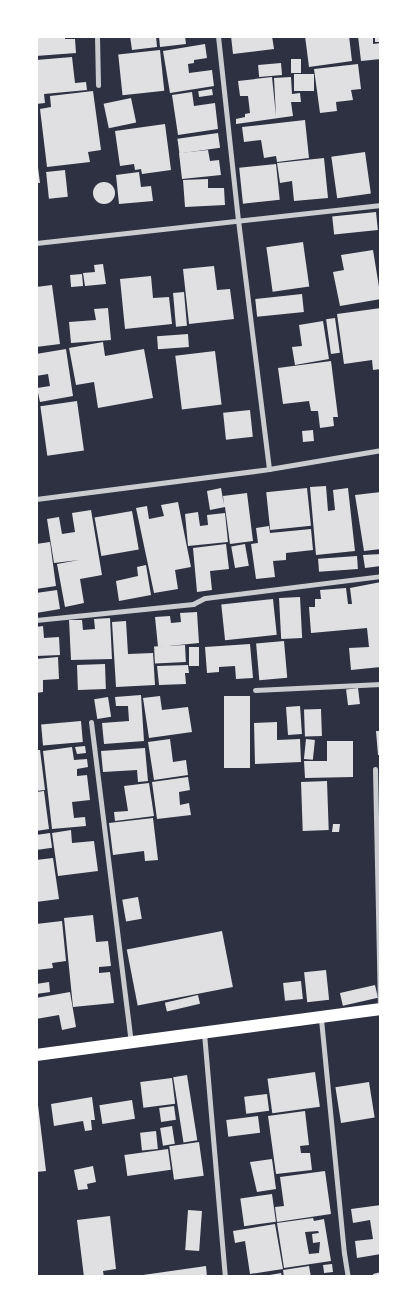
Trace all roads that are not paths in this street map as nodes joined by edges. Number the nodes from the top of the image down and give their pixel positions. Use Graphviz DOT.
graph roads {
  1 [pos="97,36"];
  2 [pos="218,36"];
  3 [pos="98,85"];
  4 [pos="381,206"];
  5 [pos="238,220"];
  6 [pos="36,243"];
  7 [pos="381,450"];
  8 [pos="269,469"];
  9 [pos="36,499"];
  10 [pos="381,576"];
  11 [pos="36,620"];
  12 [pos="381,684"];
  13 [pos="255,690"];
  14 [pos="91,722"];
  15 [pos="375,769"];
  16 [pos="380,1009"];
  17 [pos="320,1017"];
  18 [pos="204,1033"];
  19 [pos="131,1043"];
  20 [pos="36,1055"];
  21 [pos="225,1277"];
  22 [pos="348,1277"];
  1 -- 3 [label="street"];
  2 -- 5 [label="street"];
  4 -- 5 [label="street"];
  5 -- 6 [label="street"];
  5 -- 8 [label="street"];
  7 -- 8 [label="street"];
  8 -- 9 [label="street"];
  10 -- 11 [label="street"];
  12 -- 13 [label="street"];
  14 -- 19 [label="street"];
  15 -- 16 [label="street"];
  16 -- 17 [label="main road"];
  17 -- 18 [label="main road"];
  17 -- 22 [label="street"];
  18 -- 19 [label="main road"];
  18 -- 21 [label="street"];
  19 -- 20 [label="main road"];
}
